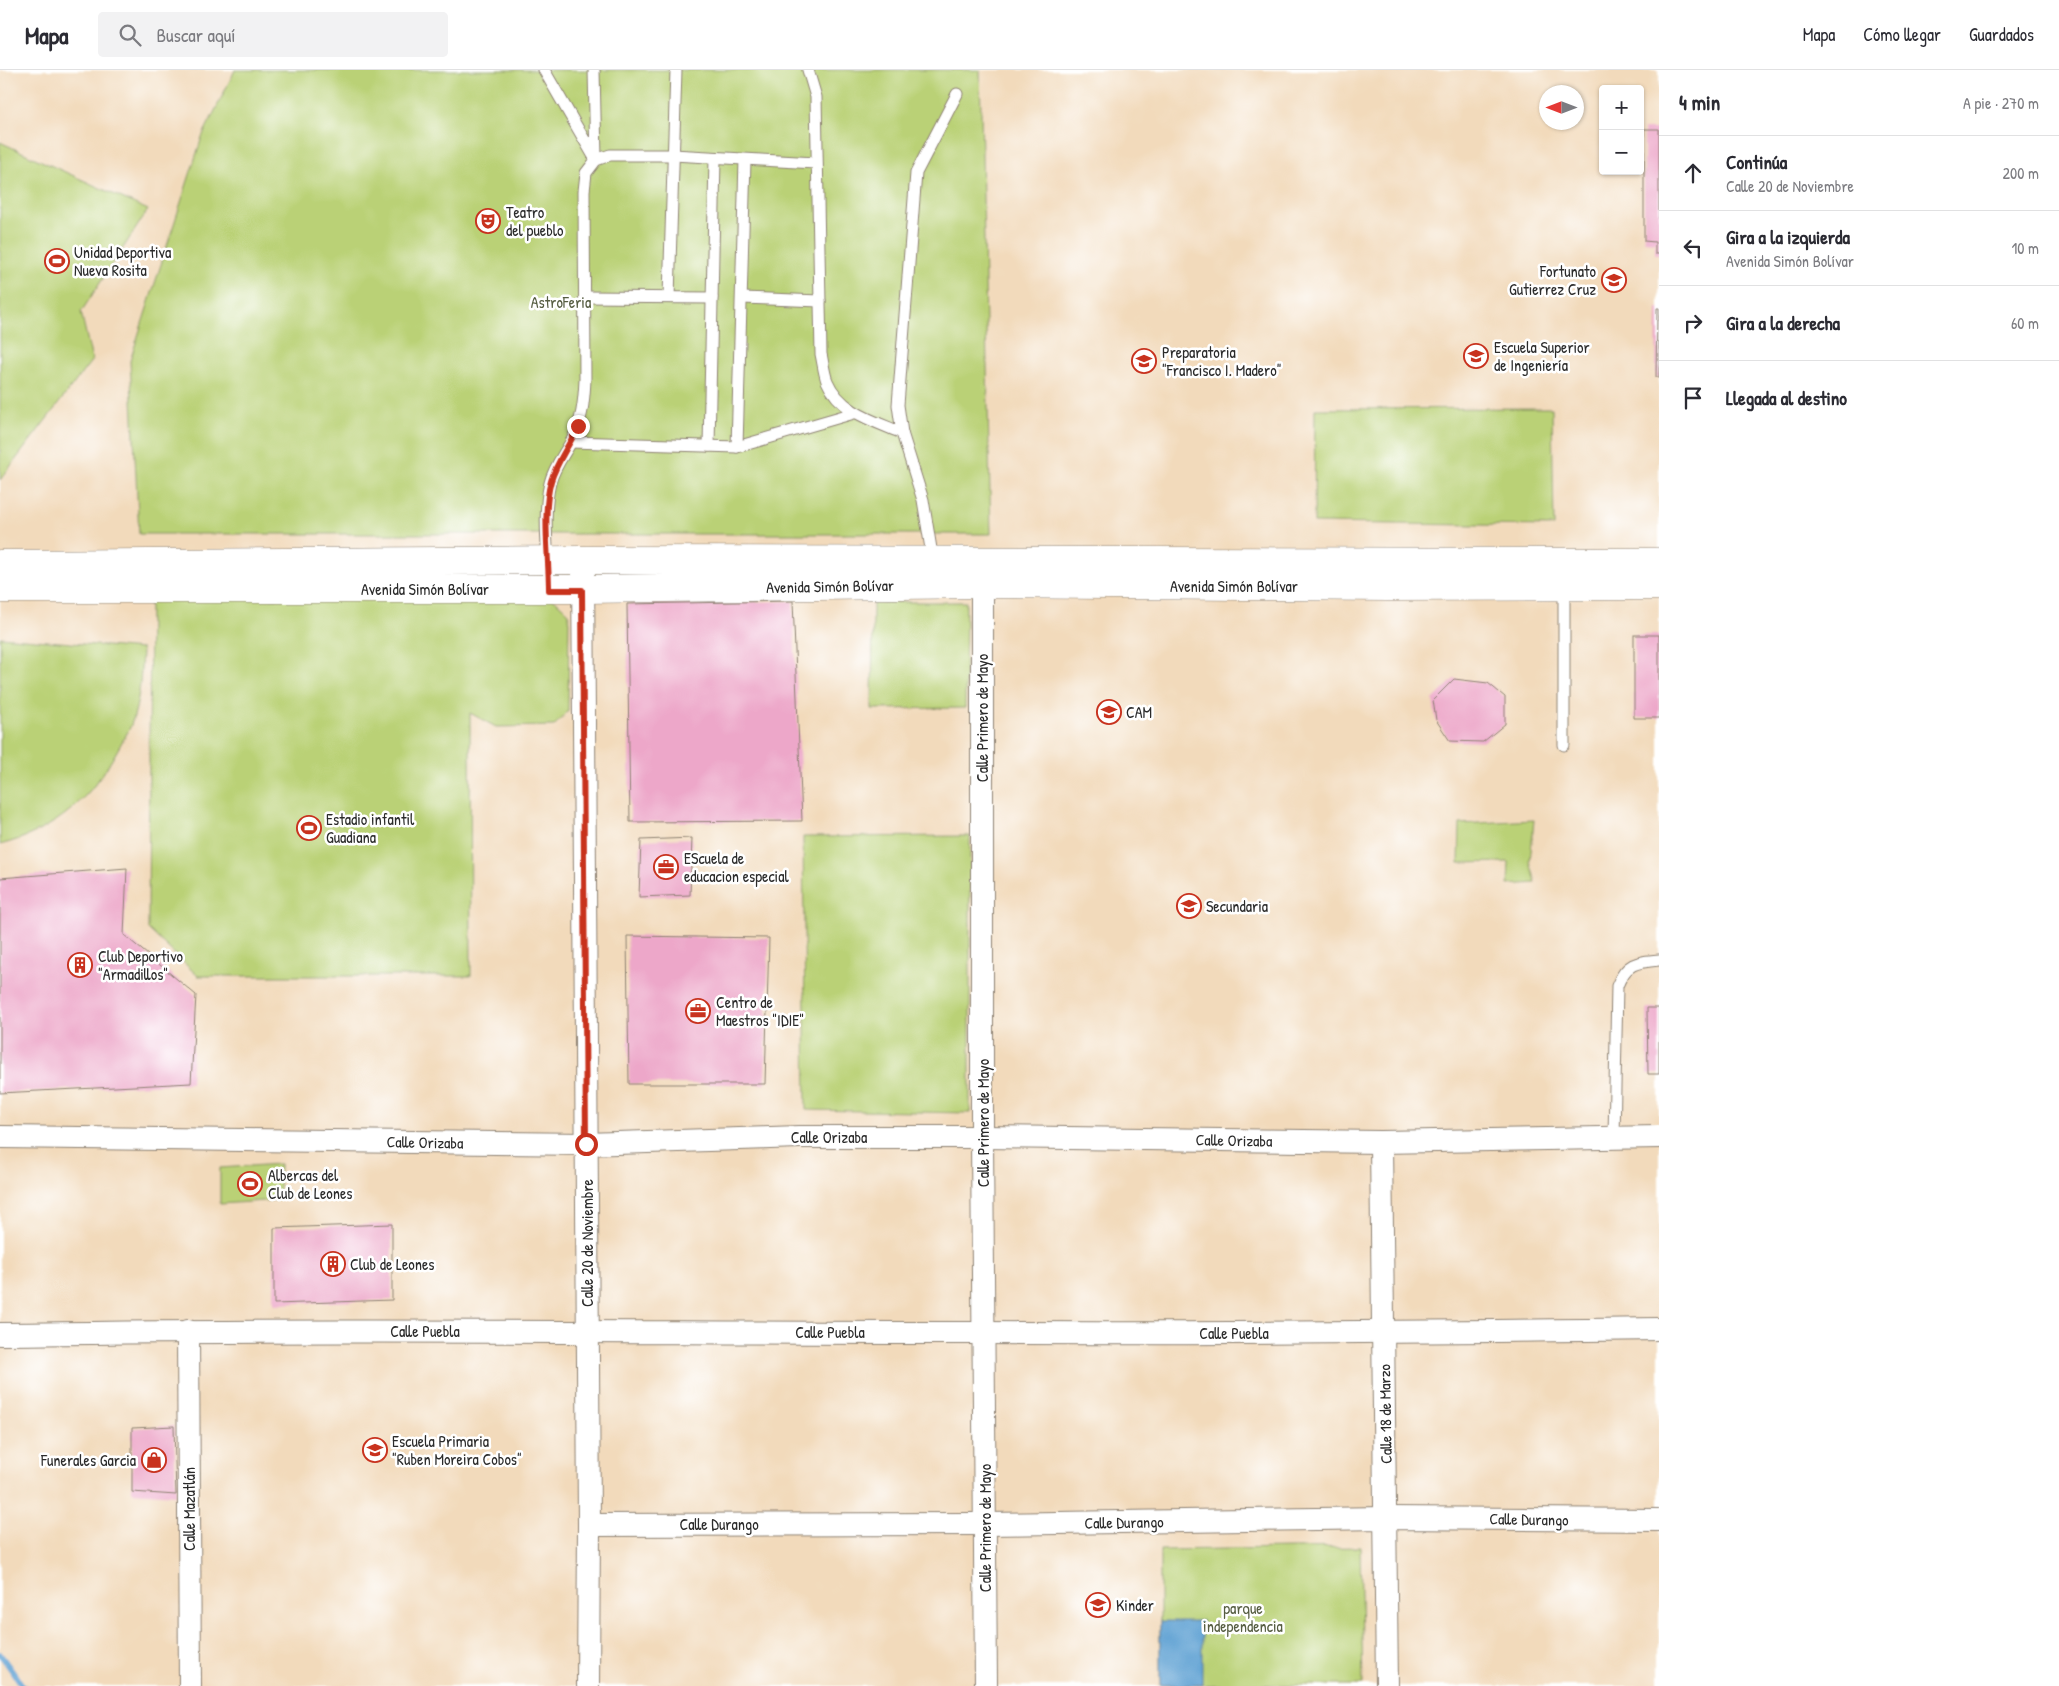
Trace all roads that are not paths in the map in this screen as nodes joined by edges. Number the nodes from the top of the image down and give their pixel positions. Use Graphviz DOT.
graph roads {
  1 [pos="544,70"];
  2 [pos="594,70"];
  3 [pos="676,70"];
  4 [pos="808,70"];
  5 [pos="956,94"];
  6 [pos="673,156"];
  7 [pos="715,158"];
  8 [pos="596,160"];
  9 [pos="746,160"];
  10 [pos="816,163"];
  11 [pos="585,297"];
  12 [pos="669,298"];
  13 [pos="712,298"];
  14 [pos="742,298"];
  15 [pos="820,301"];
  16 [pos="854,412"];
  17 [pos="902,433"];
  18 [pos="571,442"];
  19 [pos="709,446"];
  20 [pos="737,448"];
  21 [pos="549,560"];
  22 [pos="583,560"];
  23 [pos="1389,560"];
  24 [pos="1659,562"];
  25 [pos="0,564"];
  26 [pos="936,572"];
  27 [pos="982,572"];
  28 [pos="1659,586"];
  29 [pos="1389,587"];
  30 [pos="1564,587"];
  31 [pos="0,589"];
  32 [pos="549,590"];
  33 [pos="582,590"];
  34 [pos="1564,745"];
  35 [pos="1659,960"];
  36 [pos="0,1137"];
  37 [pos="982,1137"];
  38 [pos="1659,1137"];
  39 [pos="1614,1138"];
  40 [pos="1381,1142"];
  41 [pos="586,1144"];
  42 [pos="1659,1329"];
  43 [pos="588,1330"];
  44 [pos="188,1331"];
  45 [pos="1384,1332"];
  46 [pos="0,1334"];
  47 [pos="984,1334"];
  48 [pos="1386,1518"];
  49 [pos="1659,1520"];
  50 [pos="985,1524"];
  51 [pos="589,1525"];
  52 [pos="190,1686"];
  53 [pos="588,1686"];
  54 [pos="986,1686"];
  55 [pos="1387,1686"];
  1 -- 8 [label="lane"];
  2 -- 8 [label="lane"];
  3 -- 6 [label="lane"];
  4 -- 10 [label="lane"];
  5 -- 17 [label="lane"];
  6 -- 7 [label="lane"];
  6 -- 8 [label="lane"];
  6 -- 12 [label="lane"];
  7 -- 9 [label="lane"];
  7 -- 13 [label="lane"];
  8 -- 11 [label="lane"];
  9 -- 10 [label="lane"];
  9 -- 14 [label="lane"];
  10 -- 15 [label="lane"];
  11 -- 12 [label="lane"];
  11 -- 18 [label="lane"];
  12 -- 13 [label="lane"];
  13 -- 19 [label="lane"];
  14 -- 15 [label="lane"];
  14 -- 20 [label="lane"];
  15 -- 16 [label="lane"];
  16 -- 17 [label="lane"];
  16 -- 20 [label="lane"];
  17 -- 26 [label="lane"];
  18 -- 19 [label="lane"];
  18 -- 21 [label="lane"];
  19 -- 20 [label="lane"];
  21 -- 22 [label="street, Avenida Simón Bolívar"];
  21 -- 25 [label="street, Avenida Simón Bolívar"];
  21 -- 32 [label="lane"];
  22 -- 26 [label="street, Avenida Simón Bolívar"];
  22 -- 33 [label="street, Calle 20 de Noviembre"];
  23 -- 24 [label="street, Avenida Simón Bolívar"];
  23 -- 27 [label="street, Avenida Simón Bolívar"];
  23 -- 29 [label="street"];
  26 -- 27 [label="street, Avenida Simón Bolívar"];
  26 -- 33 [label="street, Avenida Simón Bolívar"];
  27 -- 29 [label="street, Avenida Simón Bolívar"];
  27 -- 37 [label="street, Calle Primero de Mayo"];
  28 -- 30 [label="street, Avenida Simón Bolívar"];
  29 -- 30 [label="street, Avenida Simón Bolívar"];
  30 -- 34 [label="lane"];
  31 -- 32 [label="street, Avenida Simón Bolívar"];
  32 -- 33 [label="street, Avenida Simón Bolívar"];
  33 -- 41 [label="street, Calle 20 de Noviembre"];
  35 -- 39 [label="lane"];
  36 -- 41 [label="street, Calle Orizaba"];
  37 -- 40 [label="street, Calle Orizaba"];
  37 -- 41 [label="street, Calle Orizaba"];
  37 -- 47 [label="street, Calle Primero de Mayo"];
  38 -- 39 [label="street, Calle Orizaba"];
  39 -- 40 [label="street, Calle Orizaba"];
  40 -- 45 [label="street, Calle 18 de Marzo"];
  41 -- 43 [label="street, Calle 20 de Noviembre"];
  42 -- 45 [label="street, Calle Puebla"];
  43 -- 44 [label="street, Calle Puebla"];
  43 -- 47 [label="street, Calle Puebla"];
  43 -- 51 [label="street, Calle 20 de Noviembre"];
  44 -- 46 [label="street, Calle Puebla"];
  44 -- 52 [label="street, Calle Mazatlán"];
  45 -- 47 [label="street, Calle Puebla"];
  45 -- 48 [label="street, Calle 18 de Marzo"];
  47 -- 50 [label="street, Calle Primero de Mayo"];
  48 -- 49 [label="street, Calle Durango"];
  48 -- 50 [label="street, Calle Durango"];
  48 -- 55 [label="street, Calle 18 de Marzo"];
  50 -- 51 [label="street, Calle Durango"];
  50 -- 54 [label="street, Calle Primero de Mayo"];
  51 -- 53 [label="street, Calle 20 de Noviembre"];
}
